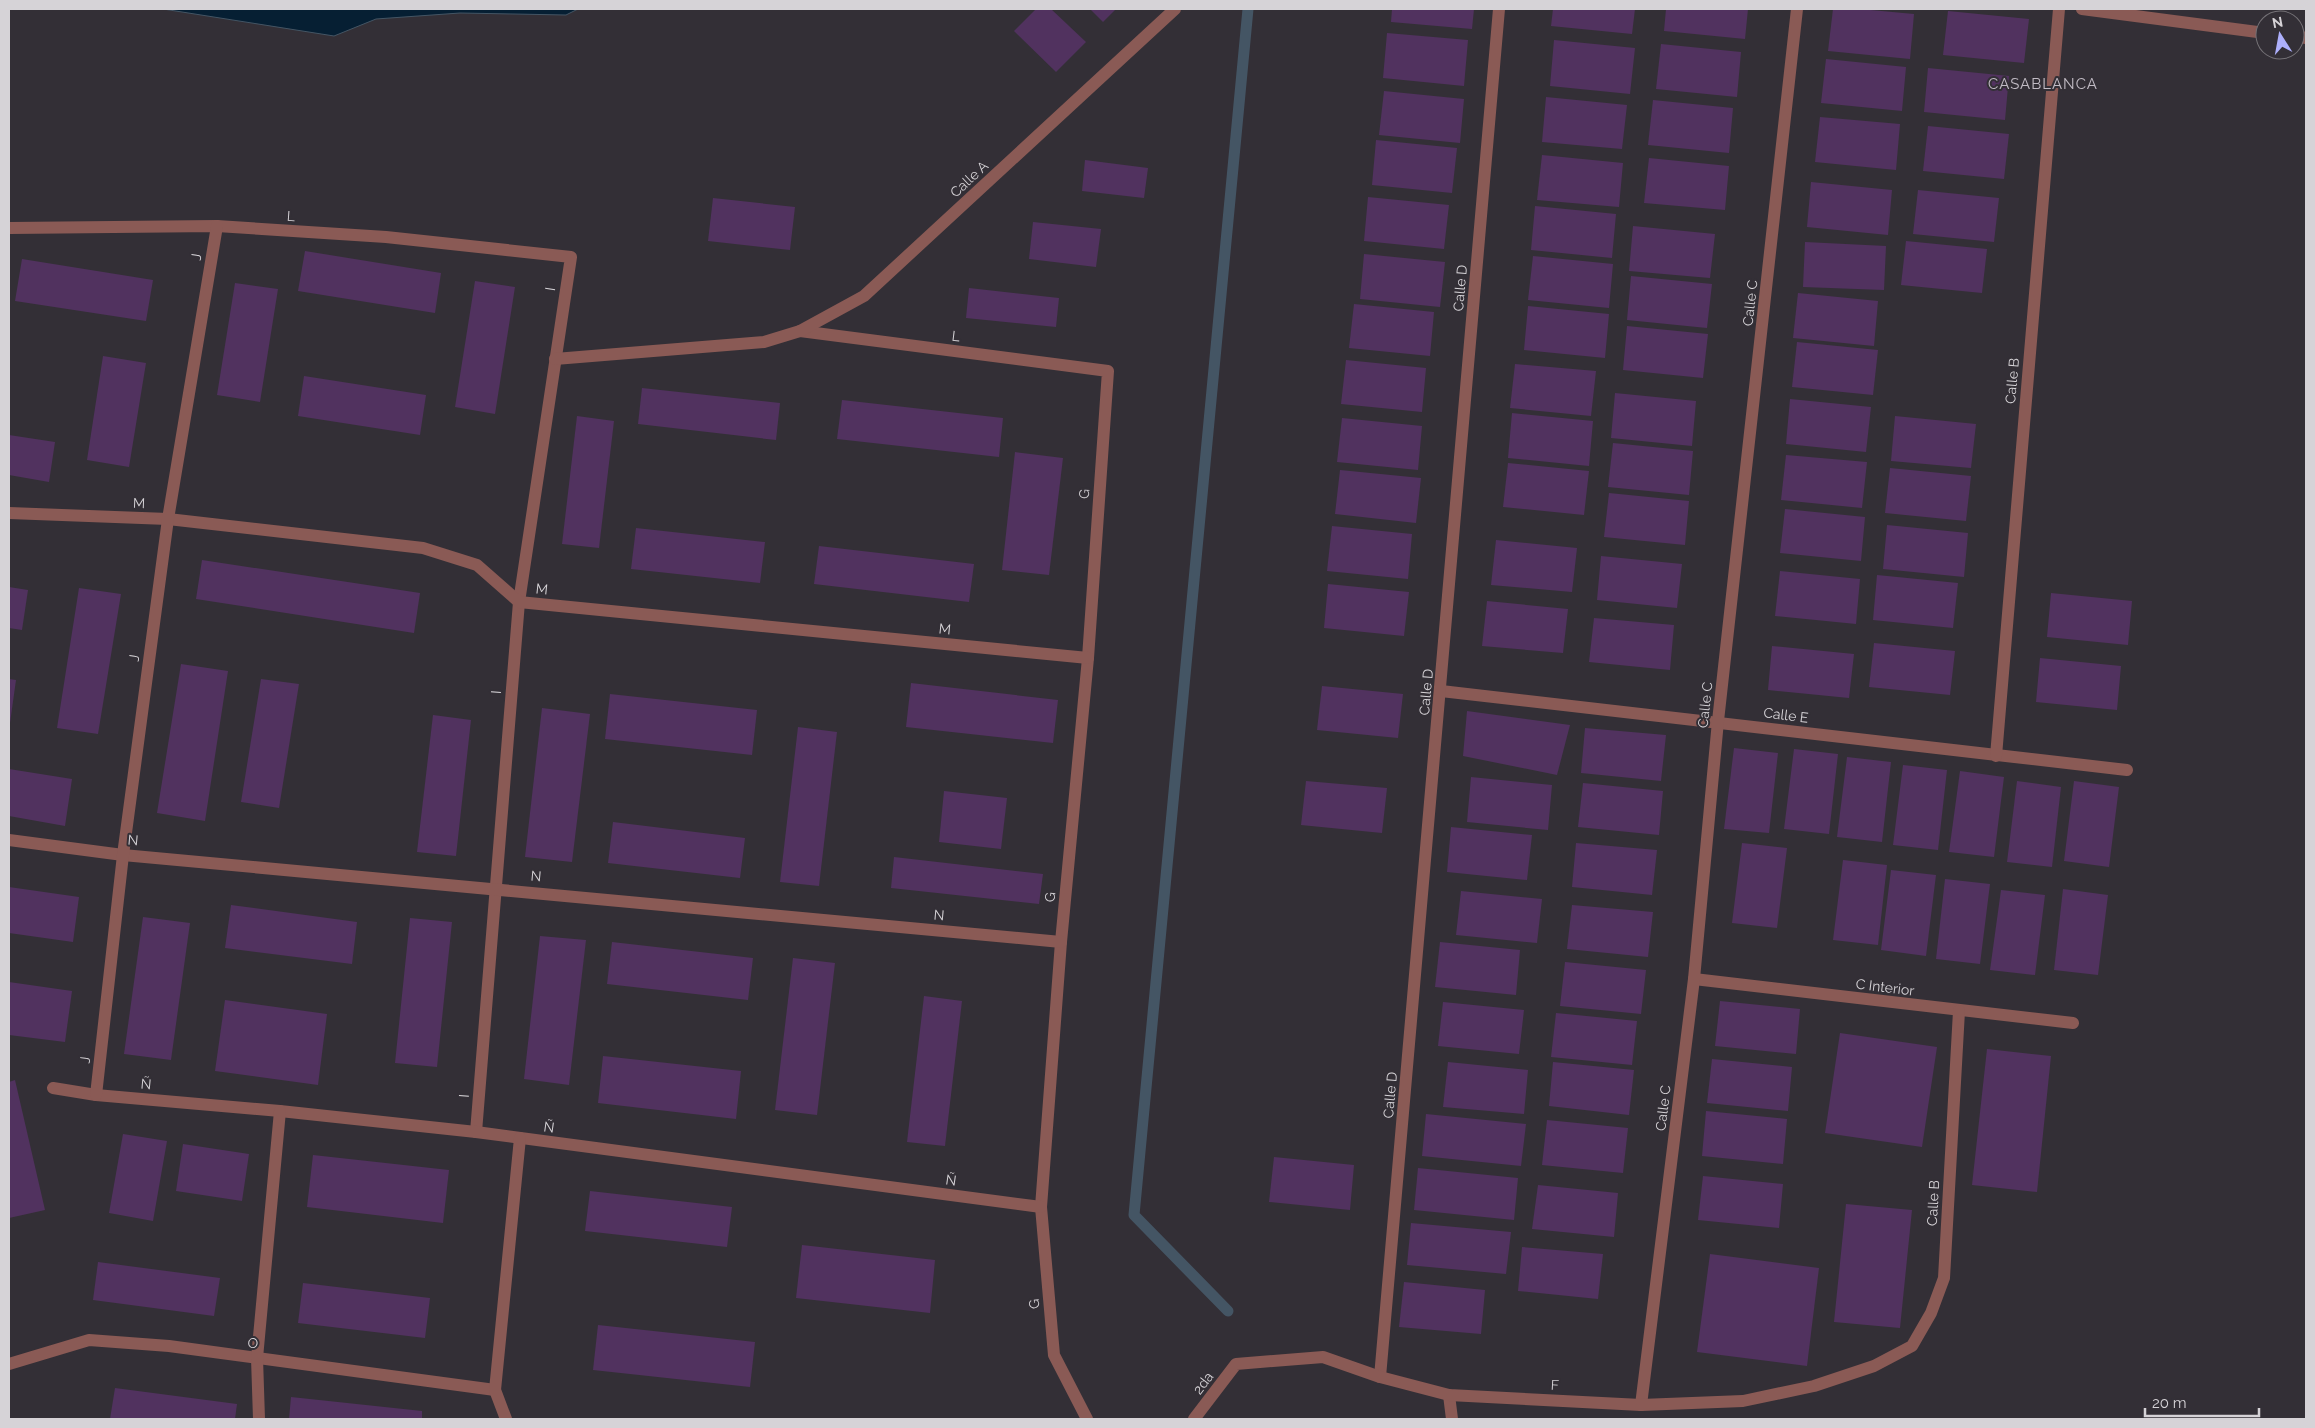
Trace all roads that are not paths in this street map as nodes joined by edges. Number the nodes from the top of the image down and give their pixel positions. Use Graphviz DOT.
graph roads {
  1 [pos="1176,9"];
  2 [pos="1499,9"];
  3 [pos="1797,9"];
  4 [pos="2059,9"];
  5 [pos="2082,9"];
  6 [pos="2255,31"];
  7 [pos="217,226"];
  8 [pos="9,228"];
  9 [pos="571,257"];
  10 [pos="800,331"];
  11 [pos="555,359"];
  12 [pos="1108,371"];
  13 [pos="9,513"];
  14 [pos="168,519"];
  15 [pos="519,602"];
  16 [pos="1088,658"];
  17 [pos="1441,691"];
  18 [pos="1718,722"];
  19 [pos="1996,756"];
  20 [pos="2127,770"];
  21 [pos="9,840"];
  22 [pos="123,854"];
  23 [pos="495,887"];
  24 [pos="1061,942"];
  25 [pos="1694,979"];
  26 [pos="1959,1011"];
  27 [pos="2073,1023"];
  28 [pos="53,1088"];
  29 [pos="96,1095"];
  30 [pos="280,1111"];
  31 [pos="476,1132"];
  32 [pos="520,1138"];
  33 [pos="1041,1207"];
  34 [pos="257,1358"];
  35 [pos="9,1364"];
  36 [pos="1236,1364"];
  37 [pos="1874,1366"];
  38 [pos="1380,1377"];
  39 [pos="496,1390"];
  40 [pos="1448,1394"];
  41 [pos="1641,1404"];
  42 [pos="259,1419"];
  43 [pos="506,1419"];
  44 [pos="1087,1419"];
  45 [pos="1194,1419"];
  46 [pos="1452,1419"];
  1 -- 10 [label="street, Calle A"];
  2 -- 17 [label="street, Calle D"];
  3 -- 18 [label="street, Calle C"];
  4 -- 19 [label="street, Calle B"];
  5 -- 6 [label="street"];
  7 -- 8 [label="street, L"];
  7 -- 9 [label="street, L"];
  7 -- 14 [label="street, J"];
  9 -- 11 [label="street, I"];
  10 -- 11 [label="street, Calle A"];
  10 -- 12 [label="street, L"];
  11 -- 15 [label="street, I"];
  12 -- 16 [label="street, G"];
  13 -- 14 [label="street, M"];
  14 -- 15 [label="street, M"];
  14 -- 22 [label="street, J"];
  15 -- 16 [label="street, M"];
  15 -- 23 [label="street, I"];
  16 -- 24 [label="street, G"];
  17 -- 18 [label="street, Calle E"];
  17 -- 38 [label="street, Calle D"];
  18 -- 19 [label="street, Calle E"];
  18 -- 25 [label="street, Calle C"];
  19 -- 20 [label="street, Calle E"];
  21 -- 22 [label="street, N"];
  22 -- 23 [label="street, N"];
  22 -- 29 [label="street, J"];
  23 -- 24 [label="street, N"];
  23 -- 31 [label="street, I"];
  24 -- 33 [label="street, G"];
  25 -- 26 [label="street, C Interior"];
  25 -- 41 [label="street, Calle C"];
  26 -- 27 [label="street, C Interior"];
  26 -- 37 [label="street, Calle B"];
  28 -- 29 [label="street, Ñ"];
  29 -- 30 [label="street, Ñ"];
  30 -- 31 [label="street, Ñ"];
  30 -- 34 [label="street"];
  31 -- 32 [label="street, Ñ"];
  32 -- 33 [label="street, Ñ"];
  32 -- 39 [label="street"];
  33 -- 44 [label="street, G"];
  34 -- 35 [label="street, O"];
  34 -- 39 [label="street, O"];
  34 -- 42 [label="street"];
  36 -- 38 [label="street, F"];
  36 -- 45 [label="street, 2da"];
  37 -- 41 [label="street, F"];
  38 -- 40 [label="street, F"];
  39 -- 43 [label="street"];
  40 -- 41 [label="street, F"];
  40 -- 46 [label="street"];
}
